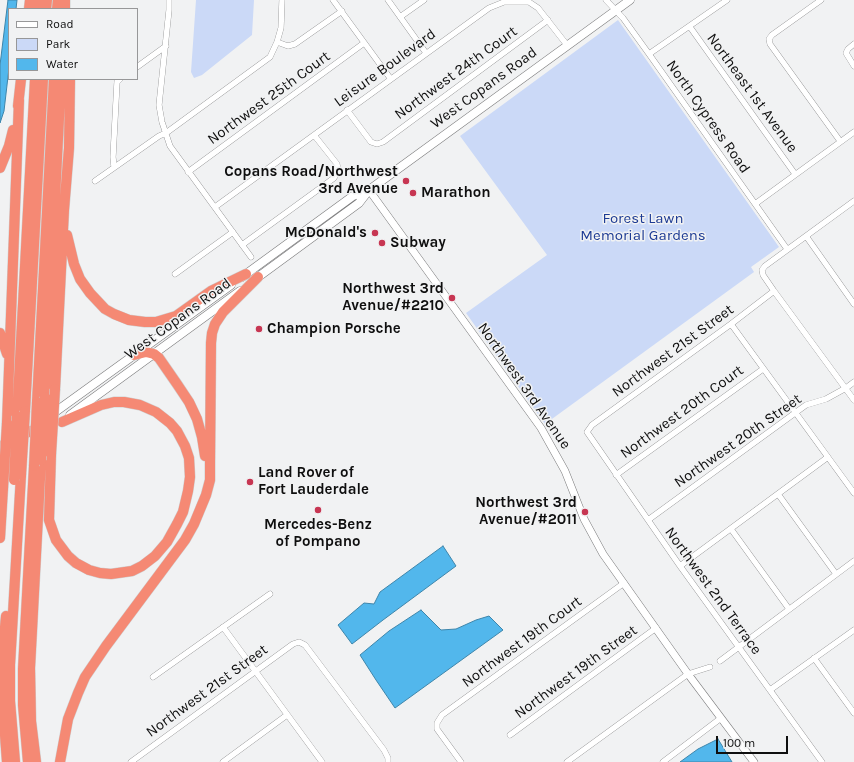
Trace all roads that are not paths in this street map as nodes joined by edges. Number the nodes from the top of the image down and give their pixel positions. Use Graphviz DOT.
graph roads {
  1 [pos="169,0"];
  2 [pos="282,0"];
  3 [pos="334,0"];
  4 [pos="388,0"];
  5 [pos="424,0"];
  6 [pos="606,0"];
  7 [pos="630,0"];
  8 [pos="727,0"];
  9 [pos="821,0"];
  10 [pos="529,1"];
  11 [pos="616,10"];
  12 [pos="342,11"];
  13 [pos="400,17"];
  14 [pos="548,20"];
  15 [pos="690,27"];
  16 [pos="277,42"];
  17 [pos="364,43"];
  18 [pos="854,44"];
  19 [pos="567,45"];
  20 [pos="166,46"];
  21 [pos="426,52"];
  22 [pos="649,54"];
  23 [pos="138,66"];
  24 [pos="854,66"];
  25 [pos="390,78"];
  26 [pos="21,80"];
  27 [pos="35,80"];
  28 [pos="42,80"];
  29 [pos="54,80"];
  30 [pos="61,80"];
  31 [pos="70,80"];
  32 [pos="118,80"];
  33 [pos="19,100"];
  34 [pos="347,110"];
  35 [pos="854,132"];
  36 [pos="166,133"];
  37 [pos="314,135"];
  38 [pos="840,142"];
  39 [pos="114,167"];
  40 [pos="0,168"];
  41 [pos="188,172"];
  42 [pos="795,174"];
  43 [pos="94,181"];
  44 [pos="66,186"];
  45 [pos="369,190"];
  46 [pos="852,202"];
  47 [pos="755,204"];
  48 [pos="214,207"];
  49 [pos="854,210"];
  50 [pos="233,232"];
  51 [pos="806,236"];
  52 [pos="242,245"];
  53 [pos="787,250"];
  54 [pos="251,257"];
  55 [pos="175,274"];
  56 [pos="246,274"];
  57 [pos="258,277"];
  58 [pos="774,291"];
  59 [pos="854,304"];
  60 [pos="731,324"];
  61 [pos="0,333"];
  62 [pos="154,354"];
  63 [pos="134,355"];
  64 [pos="763,369"];
  65 [pos="9,380"];
  66 [pos="854,382"];
  67 [pos="846,388"];
  68 [pos="41,399"];
  69 [pos="854,400"];
  70 [pos="796,413"];
  71 [pos="21,414"];
  72 [pos="62,422"];
  73 [pos="30,431"];
  74 [pos="587,432"];
  75 [pos="0,446"];
  76 [pos="0,453"];
  77 [pos="828,457"];
  78 [pos="38,463"];
  79 [pos="0,467"];
  80 [pos="616,475"];
  81 [pos="18,478"];
  82 [pos="854,493"];
  83 [pos="778,494"];
  84 [pos="198,515"];
  85 [pos="648,520"];
  86 [pos="731,529"];
  87 [pos="0,538"];
  88 [pos="854,562"];
  89 [pos="680,566"];
  90 [pos="836,574"];
  91 [pos="624,583"];
  92 [pos="270,594"];
  93 [pos="789,609"];
  94 [pos="223,627"];
  95 [pos="656,628"];
  96 [pos="854,630"];
  97 [pos="738,647"];
  98 [pos="814,658"];
  99 [pos="720,661"];
  100 [pos="710,667"];
  101 [pos="255,671"];
  102 [pos="688,674"];
  103 [pos="153,677"];
  104 [pos="770,690"];
  105 [pos="854,713"];
  106 [pos="287,715"];
  107 [pos="721,718"];
  108 [pos="510,735"];
  109 [pos="319,761"];
  110 [pos="7,762"];
  111 [pos="15,762"];
  112 [pos="28,762"];
  113 [pos="36,762"];
  114 [pos="60,762"];
  115 [pos="131,762"];
  116 [pos="223,762"];
  117 [pos="388,762"];
  118 [pos="461,762"];
  119 [pos="566,762"];
  120 [pos="663,762"];
  121 [pos="754,762"];
  122 [pos="822,762"];
  1 -- 20 [label="street"];
  2 -- 16 [label="street"];
  3 -- 12 [label="street"];
  4 -- 13 [label="street"];
  5 -- 13 [label="street"];
  6 -- 11 [label="street, North Cypress Road"];
  7 -- 11 [label="main road, West Copans Road"];
  8 -- 15 [label="street"];
  9 -- 38 [label="street"];
  10 -- 14 [label="street, Leisure Boulevard"];
  10 -- 21 [label="street, Leisure Boulevard"];
  11 -- 19 [label="main road, West Copans Road"];
  11 -- 22 [label="street, North Cypress Road"];
  12 -- 16 [label="street"];
  12 -- 17 [label="street"];
  13 -- 21 [label="street"];
  14 -- 19 [label="street, Leisure Boulevard"];
  14 -- 34 [label="street, Northwest 24th Court"];
  15 -- 22 [label="street"];
  15 -- 42 [label="street, Northeast 1st Avenue"];
  16 -- 36 [label="street"];
  17 -- 25 [label="street"];
  17 -- 41 [label="street, Northwest 25th Court"];
  18 -- 24 [label="street"];
  19 -- 45 [label="main road, West Copans Road"];
  20 -- 23 [label="street"];
  20 -- 36 [label="street"];
  21 -- 25 [label="street, Leisure Boulevard"];
  22 -- 47 [label="street, North Cypress Road"];
  25 -- 34 [label="street, Leisure Boulevard"];
  26 -- 33 [label="highway"];
  27 -- 71 [label="highway"];
  28 -- 71 [label="highway"];
  29 -- 68 [label="highway"];
  30 -- 68 [label="highway"];
  31 -- 44 [label="highway"];
  32 -- 39 [label="street"];
  33 -- 40 [label="highway"];
  33 -- 65 [label="highway"];
  34 -- 37 [label="street, Leisure Boulevard"];
  35 -- 38 [label="street"];
  36 -- 39 [label="street"];
  36 -- 41 [label="street"];
  37 -- 48 [label="street, Leisure Boulevard"];
  37 -- 52 [label="street"];
  38 -- 42 [label="street"];
  39 -- 43 [label="street"];
  41 -- 48 [label="street"];
  42 -- 47 [label="street"];
  44 -- 56 [label="highway"];
  44 -- 72 [label="highway, bridge"];
  45 -- 56 [label="main road, West Copans Road"];
  45 -- 57 [label="main road, West Copans Road"];
  45 -- 91 [label="street, Northwest 3rd Avenue"];
  46 -- 49 [label="street"];
  46 -- 51 [label="street"];
  47 -- 53 [label="street, North Cypress Road"];
  48 -- 50 [label="street"];
  50 -- 52 [label="street"];
  50 -- 55 [label="street"];
  51 -- 53 [label="street"];
  51 -- 59 [label="street"];
  52 -- 54 [label="street"];
  53 -- 58 [label="street"];
  56 -- 63 [label="main road, West Copans Road"];
  57 -- 62 [label="main road, West Copans Road"];
  57 -- 84 [label="highway"];
  58 -- 60 [label="street, Northwest 21st Street"];
  58 -- 67 [label="street"];
  60 -- 64 [label="street"];
  60 -- 74 [label="street, Northwest 21st Street"];
  61 -- 65 [label="highway"];
  62 -- 63 [label="highway"];
  62 -- 72 [label="main road, West Copans Road"];
  62 -- 84 [label="highway"];
  63 -- 73 [label="main road, West Copans Road"];
  64 -- 70 [label="street"];
  64 -- 80 [label="street, Northwest 20th Court"];
  65 -- 87 [label="highway, bridge"];
  66 -- 67 [label="street, Northwest 20th Street"];
  67 -- 69 [label="street"];
  67 -- 70 [label="street, Northwest 20th Street"];
  68 -- 78 [label="highway, bridge"];
  70 -- 77 [label="street"];
  70 -- 85 [label="street, Northwest 20th Street"];
  71 -- 81 [label="highway, bridge"];
  72 -- 79 [label="main road, West Copans Road"];
  73 -- 75 [label="highway"];
  73 -- 76 [label="main road, West Copans Road"];
  74 -- 80 [label="street, Northwest 2nd Terrace"];
  77 -- 82 [label="street"];
  77 -- 83 [label="street"];
  78 -- 112 [label="highway"];
  78 -- 113 [label="highway"];
  80 -- 85 [label="street, Northwest 2nd Terrace"];
  81 -- 110 [label="highway"];
  81 -- 111 [label="highway"];
  83 -- 86 [label="street"];
  83 -- 90 [label="street"];
  84 -- 114 [label="highway"];
  85 -- 89 [label="street, Northwest 2nd Terrace"];
  86 -- 89 [label="street"];
  86 -- 93 [label="street"];
  88 -- 90 [label="street"];
  89 -- 97 [label="street, Northwest 2nd Terrace"];
  90 -- 93 [label="street"];
  91 -- 95 [label="street, Northwest 3rd Avenue"];
  91 -- 118 [label="street, Northwest 19th Court"];
  92 -- 94 [label="street"];
  93 -- 97 [label="street"];
  94 -- 101 [label="street"];
  94 -- 103 [label="street"];
  95 -- 102 [label="street, Northwest 3rd Avenue"];
  95 -- 108 [label="street, Northwest 19th Street"];
  96 -- 98 [label="street"];
  97 -- 99 [label="street"];
  97 -- 104 [label="street, Northwest 2nd Terrace"];
  98 -- 104 [label="street"];
  98 -- 105 [label="street"];
  100 -- 102 [label="street"];
  101 -- 106 [label="street"];
  101 -- 115 [label="street, Northwest 21st Street"];
  101 -- 117 [label="street, Northwest 21st Street"];
  102 -- 107 [label="street, Northwest 3rd Avenue"];
  102 -- 119 [label="street"];
  104 -- 122 [label="street, Northwest 2nd Terrace"];
  106 -- 109 [label="street"];
  106 -- 116 [label="street"];
  107 -- 120 [label="street"];
  107 -- 121 [label="street, Northwest 3rd Avenue"];
}
